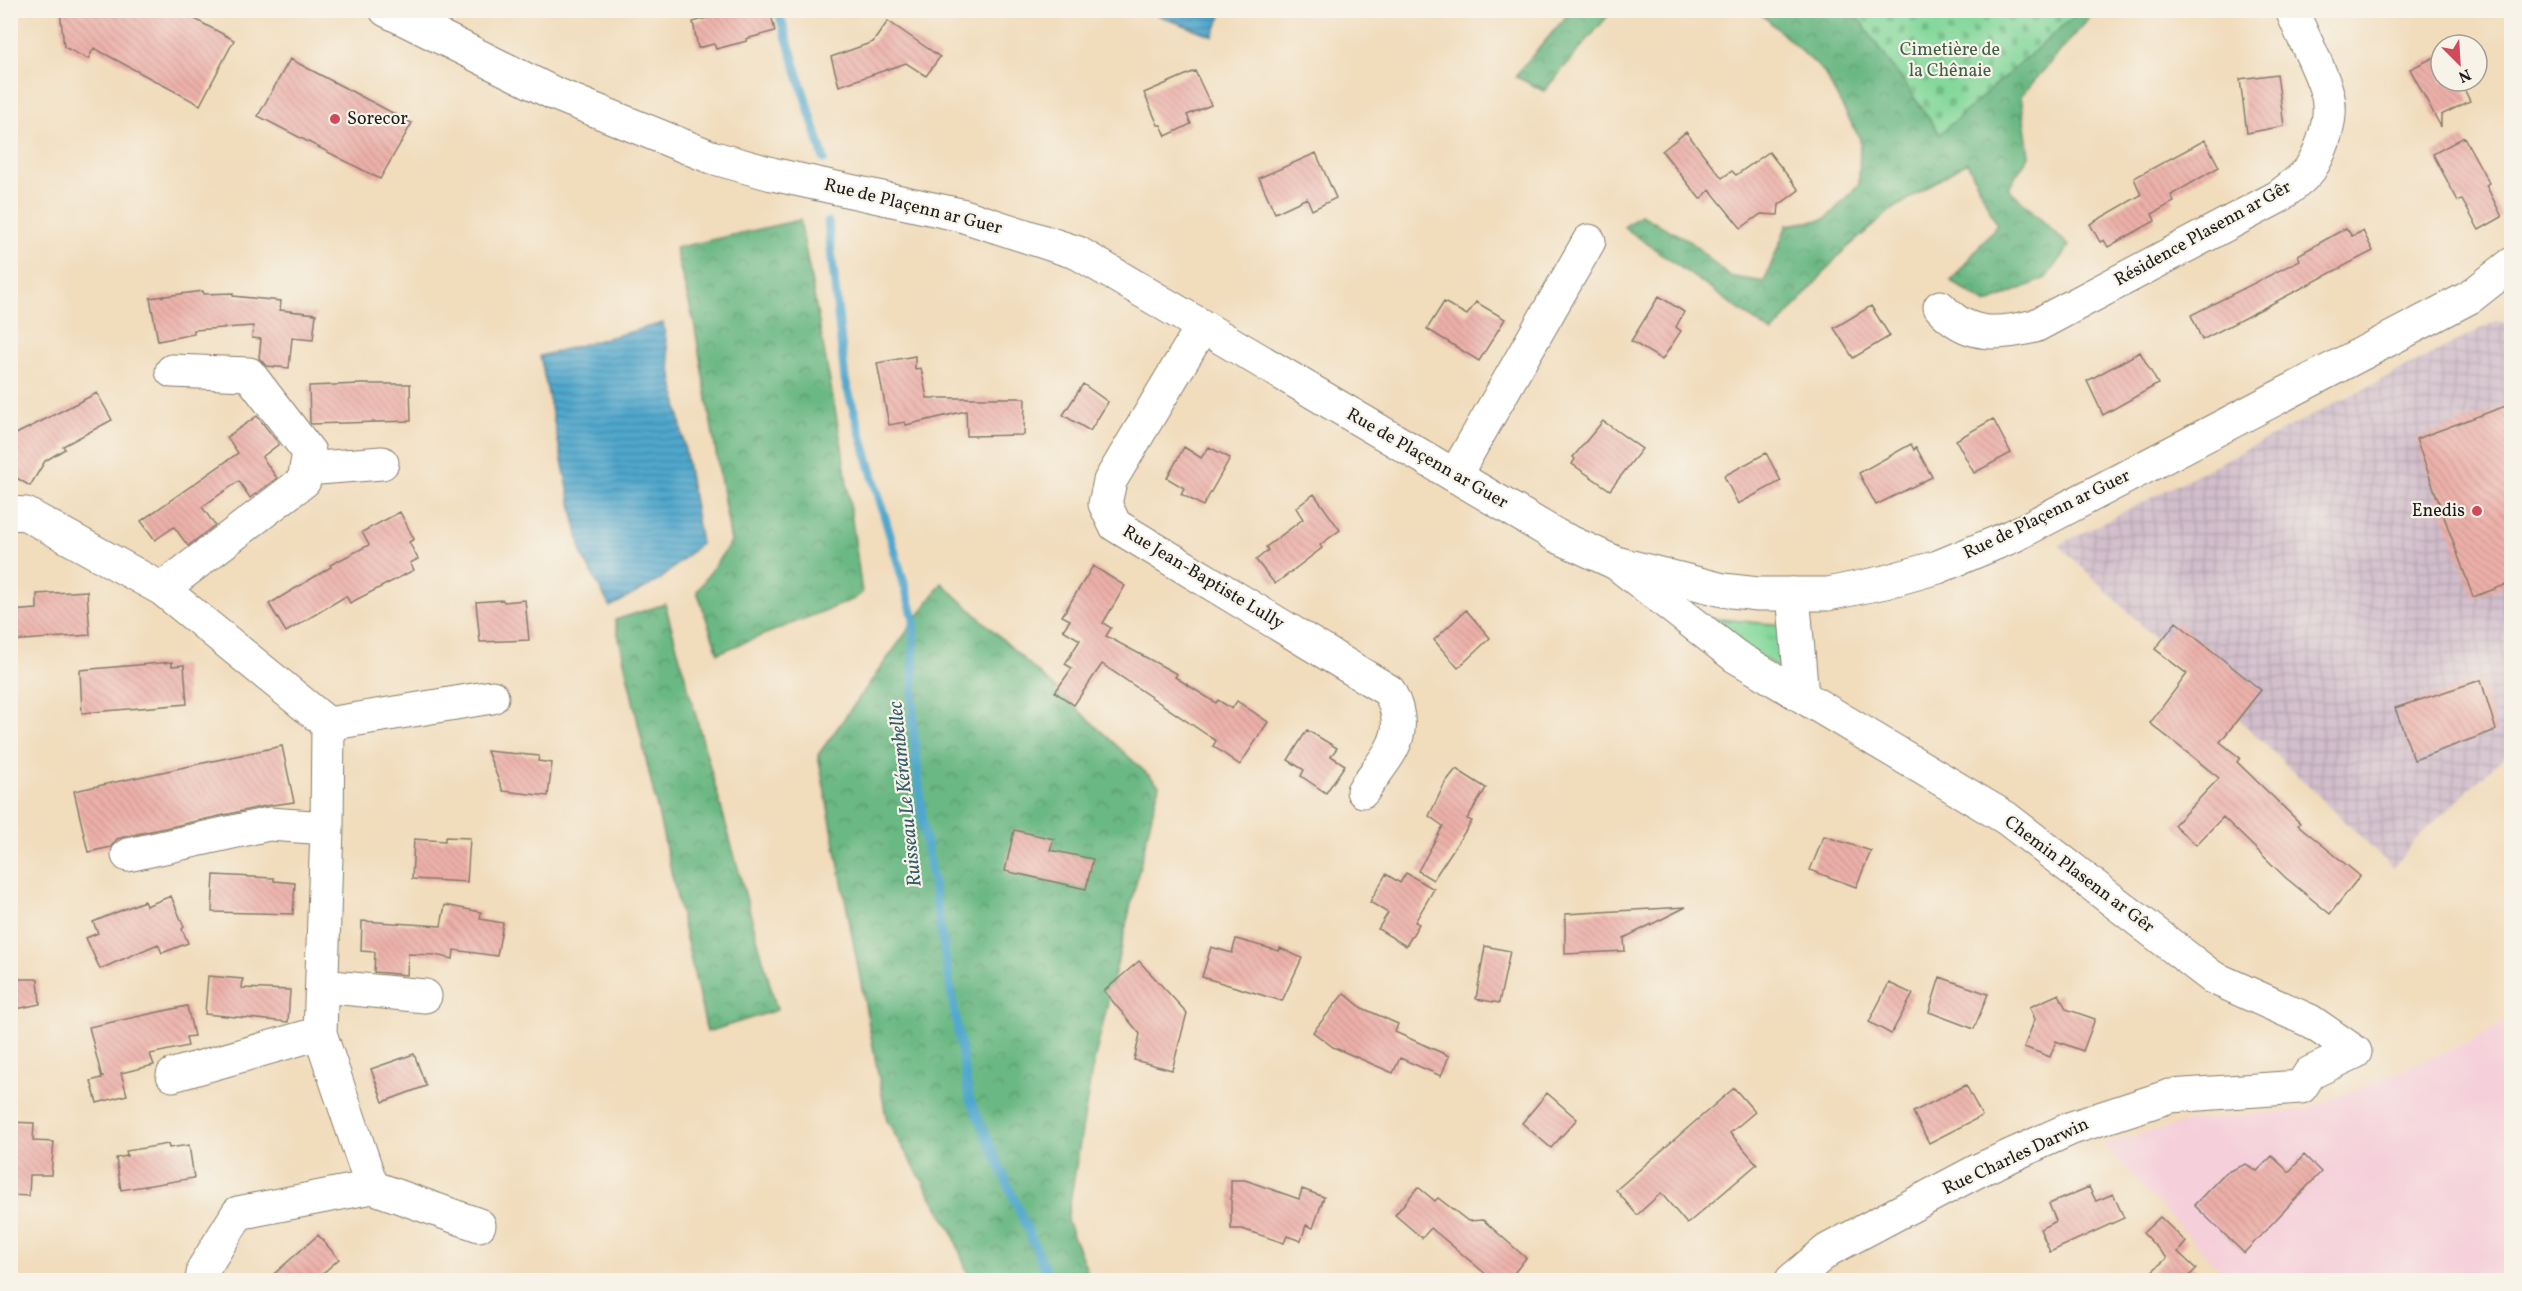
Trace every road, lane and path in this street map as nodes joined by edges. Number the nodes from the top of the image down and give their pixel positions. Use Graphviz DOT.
graph roads {
  1 [pos="386,10"];
  2 [pos="2292,10"];
  3 [pos="1589,241"];
  4 [pos="2511,264"];
  5 [pos="2511,287"];
  6 [pos="2470,297"];
  7 [pos="1940,307"];
  8 [pos="1202,327"];
  9 [pos="172,371"];
  10 [pos="382,463"];
  11 [pos="306,468"];
  12 [pos="1455,476"];
  13 [pos="10,513"];
  14 [pos="1616,563"];
  15 [pos="162,589"];
  16 [pos="1793,594"];
  17 [pos="1802,696"];
  18 [pos="492,697"];
  19 [pos="328,724"];
  20 [pos="1364,791"];
  21 [pos="327,828"];
  22 [pos="128,855"];
  23 [pos="322,986"];
  24 [pos="425,996"];
  25 [pos="320,1033"];
  26 [pos="2355,1052"];
  27 [pos="173,1075"];
  28 [pos="372,1186"];
  29 [pos="479,1225"];
  30 [pos="202,1281"];
  31 [pos="1792,1281"];
  1 -- 8 [label="street, Rue de Plaçenn ar Guer"];
  2 -- 7 [label="street, Résidence Plasenn ar Gêr"];
  3 -- 12 [label="street"];
  4 -- 6 [label="street, Rue de Plaçenn ar Guer"];
  5 -- 6 [label="street, Rue de Plaçenn ar Guer"];
  6 -- 16 [label="street, Rue de Plaçenn ar Guer"];
  8 -- 12 [label="street, Rue de Plaçenn ar Guer"];
  8 -- 20 [label="street, Rue Jean-Baptiste Lully"];
  9 -- 11 [label="street"];
  10 -- 11 [label="street"];
  11 -- 15 [label="street"];
  12 -- 14 [label="street, Rue de Plaçenn ar Guer"];
  13 -- 15 [label="street"];
  14 -- 16 [label="street, Rue de Plaçenn ar Guer"];
  14 -- 17 [label="street, Chemin Plasenn ar Gêr"];
  15 -- 19 [label="street"];
  16 -- 17 [label="street"];
  17 -- 26 [label="street, Chemin Plasenn ar Gêr"];
  18 -- 19 [label="street"];
  19 -- 21 [label="street"];
  21 -- 22 [label="street"];
  21 -- 23 [label="street"];
  23 -- 24 [label="street"];
  23 -- 25 [label="street"];
  25 -- 27 [label="street"];
  25 -- 28 [label="street"];
  26 -- 31 [label="street, Rue Charles Darwin"];
  28 -- 29 [label="street"];
  28 -- 30 [label="street"];
}
